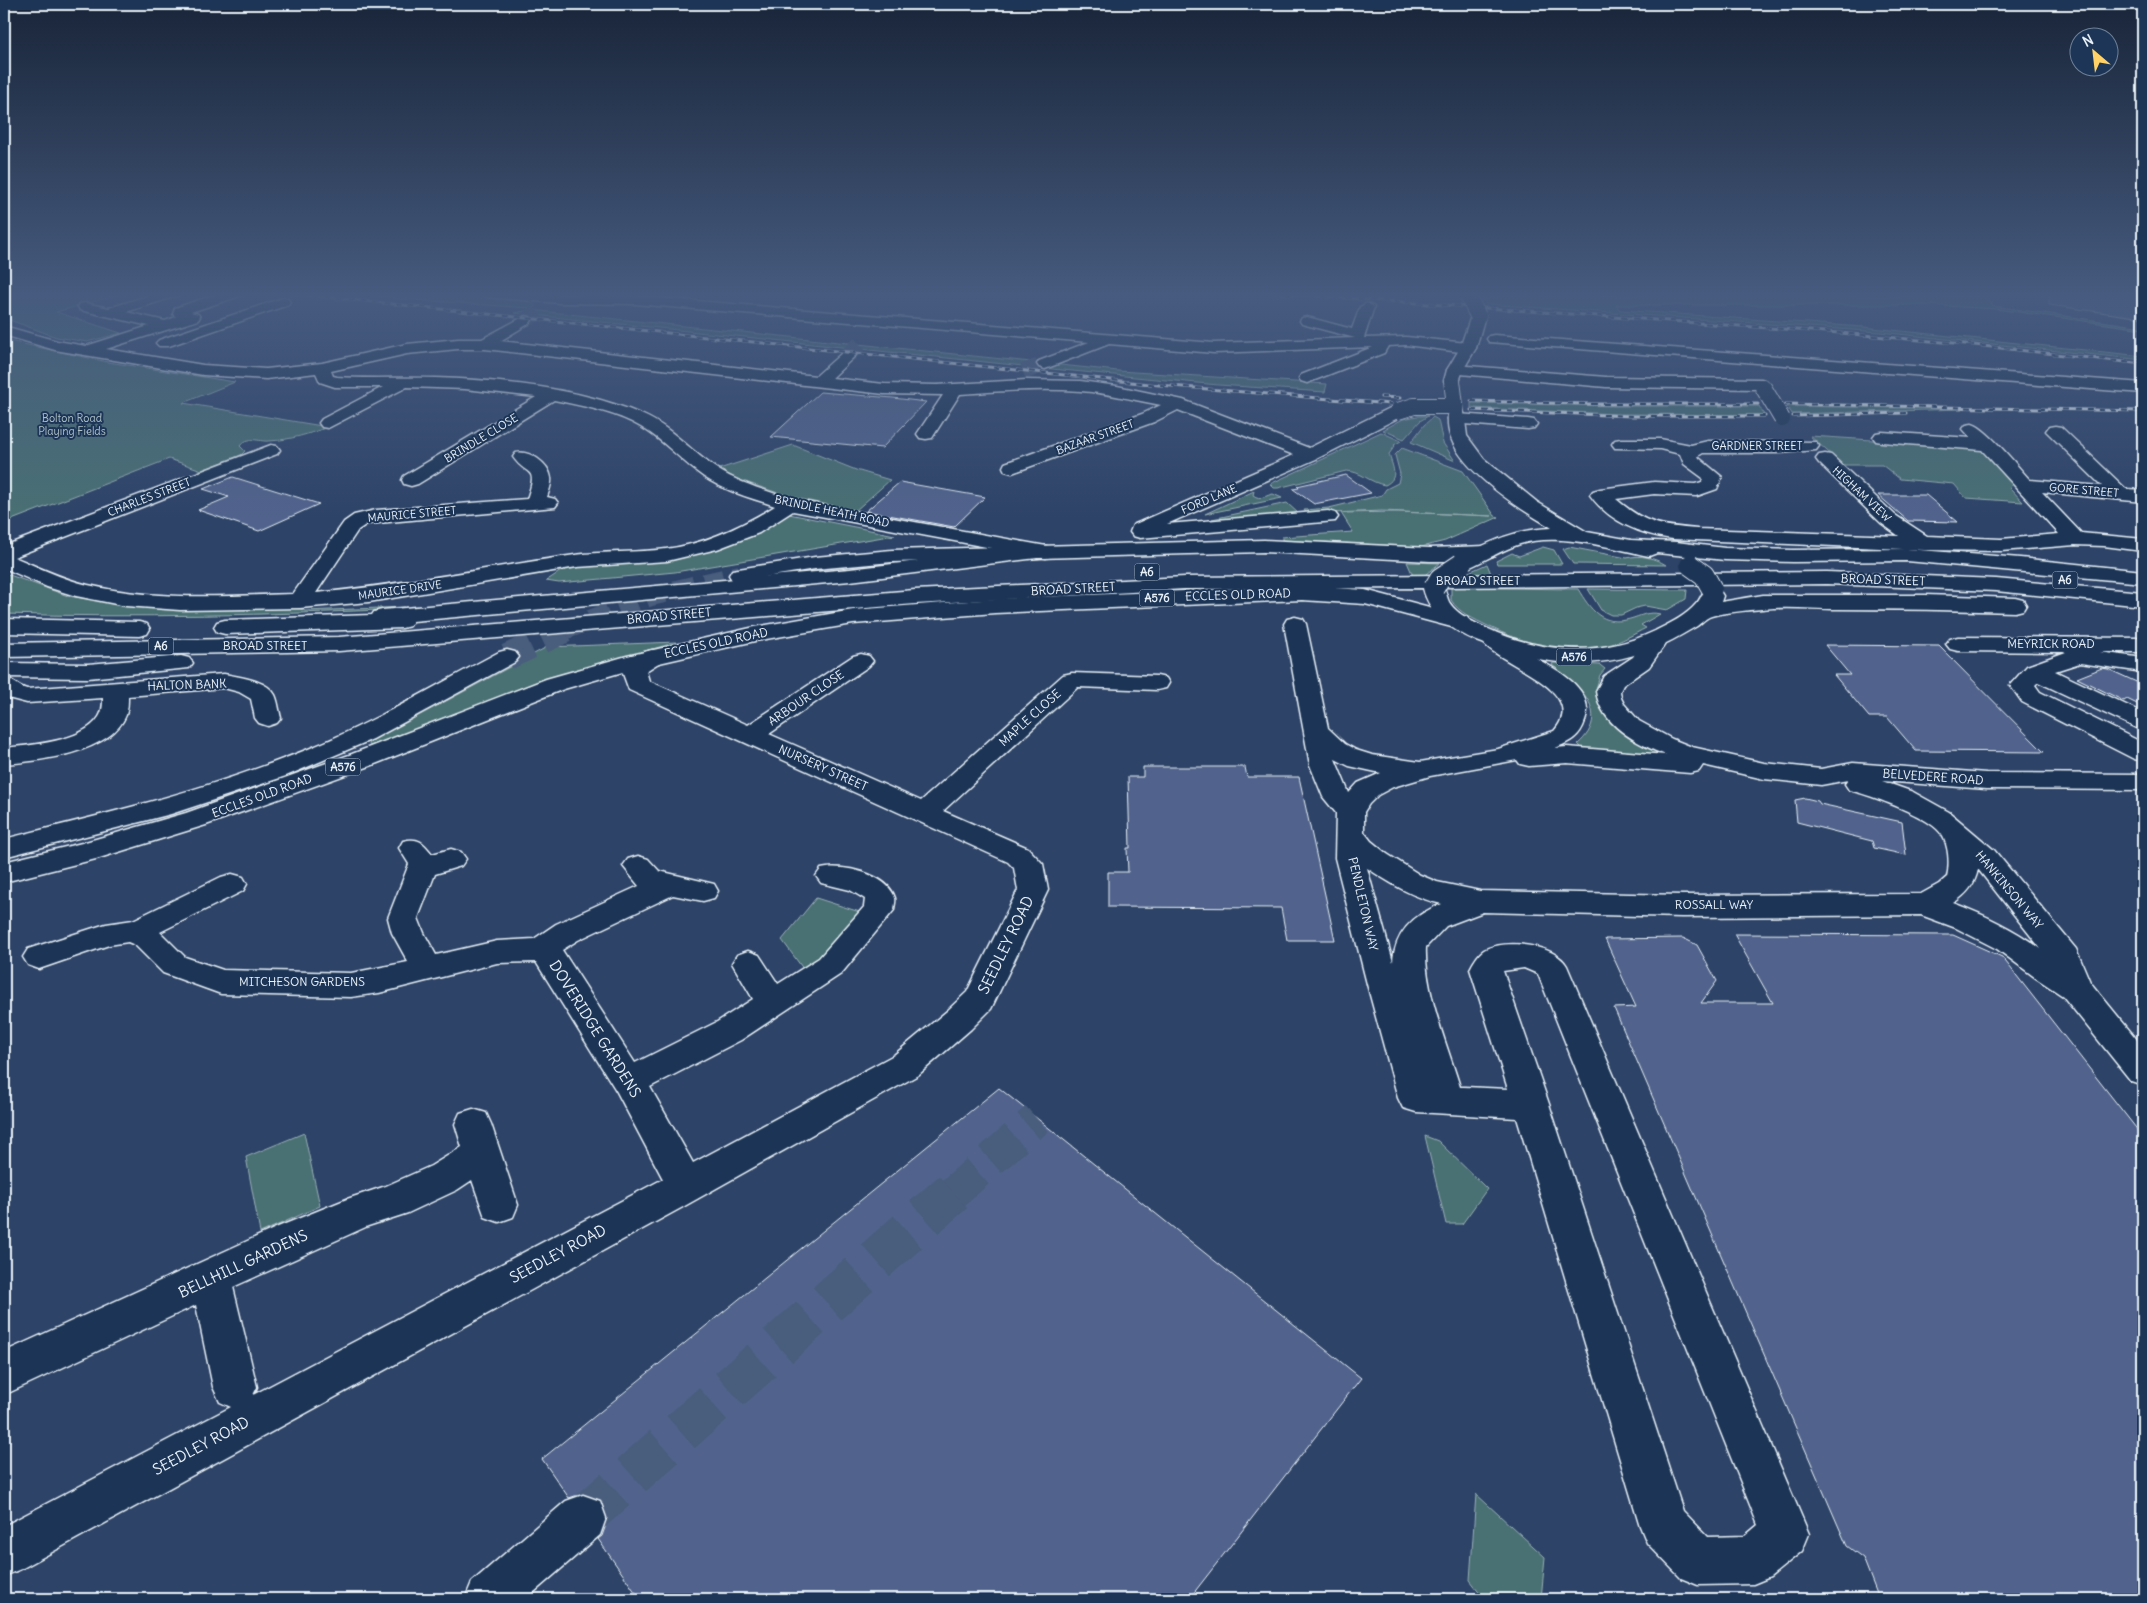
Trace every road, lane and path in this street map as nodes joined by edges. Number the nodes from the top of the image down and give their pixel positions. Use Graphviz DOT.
graph roads {
  1 [pos="190,368"];
  2 [pos="322,368"];
  3 [pos="694,368"];
  4 [pos="834,368"];
  5 [pos="1333,368"];
  6 [pos="1457,368"];
  7 [pos="1593,368"];
  8 [pos="1751,368"];
  9 [pos="1883,368"];
  10 [pos="436,369"];
  11 [pos="1453,376"];
  12 [pos="1307,378"];
  13 [pos="1596,381"];
  14 [pos="410,382"];
  15 [pos="818,382"];
  16 [pos="1762,386"];
  17 [pos="2143,388"];
  18 [pos="955,389"];
  19 [pos="551,395"];
  20 [pos="1177,404"];
  21 [pos="1456,413"];
  22 [pos="328,423"];
  23 [pos="1527,427"];
  24 [pos="1972,429"];
  25 [pos="2055,431"];
  26 [pos="926,434"];
  27 [pos="1882,437"];
  28 [pos="247,444"];
  29 [pos="1621,444"];
  30 [pos="1989,445"];
  31 [pos="1694,451"];
  32 [pos="1310,455"];
  33 [pos="525,464"];
  34 [pos="1837,466"];
  35 [pos="1012,467"];
  36 [pos="411,480"];
  37 [pos="2026,485"];
  38 [pos="1509,492"];
  39 [pos="2121,494"];
  40 [pos="2143,496"];
  41 [pos="790,505"];
  42 [pos="1328,517"];
  43 [pos="928,531"];
  44 [pos="1588,538"];
  45 [pos="2075,539"];
  46 [pos="1507,542"];
  47 [pos="1925,544"];
  48 [pos="2143,545"];
  49 [pos="1632,546"];
  50 [pos="1046,552"];
  51 [pos="1486,552"];
  52 [pos="4,553"];
  53 [pos="892,556"];
  54 [pos="4,560"];
  55 [pos="740,575"];
  56 [pos="2143,577"];
  57 [pos="2143,588"];
  58 [pos="2143,599"];
  59 [pos="300,601"];
  60 [pos="1703,611"];
  61 [pos="2143,613"];
  62 [pos="853,617"];
  63 [pos="1459,622"];
  64 [pos="308,624"];
  65 [pos="1295,624"];
  66 [pos="4,626"];
  67 [pos="1492,640"];
  68 [pos="1656,640"];
  69 [pos="1958,644"];
  70 [pos="328,645"];
  71 [pos="2143,645"];
  72 [pos="4,650"];
  73 [pos="507,657"];
  74 [pos="652,657"];
  75 [pos="861,661"];
  76 [pos="2143,665"];
  77 [pos="4,670"];
  78 [pos="2035,671"];
  79 [pos="1157,683"];
  80 [pos="4,684"];
  81 [pos="116,689"];
  82 [pos="268,718"];
  83 [pos="2143,722"];
  84 [pos="1317,731"];
  85 [pos="750,735"];
  86 [pos="2143,753"];
  87 [pos="4,756"];
  88 [pos="1501,756"];
  89 [pos="1724,763"];
  90 [pos="1427,768"];
  91 [pos="1821,777"];
  92 [pos="1977,781"];
  93 [pos="2143,782"];
  94 [pos="924,813"];
  95 [pos="1351,823"];
  96 [pos="1947,824"];
  97 [pos="4,848"];
  98 [pos="430,857"];
  99 [pos="638,866"];
  100 [pos="4,872"];
  101 [pos="831,876"];
  102 [pos="1032,877"];
  103 [pos="232,884"];
  104 [pos="670,884"];
  105 [pos="702,891"];
  106 [pos="1480,901"];
  107 [pos="1924,904"];
  108 [pos="135,932"];
  109 [pos="542,950"];
  110 [pos="39,957"];
  111 [pos="748,964"];
  112 [pos="428,969"];
  113 [pos="2075,987"];
  114 [pos="772,1003"];
  115 [pos="2143,1071"];
  116 [pos="629,1082"];
  117 [pos="1431,1098"];
  118 [pos="1531,1104"];
  119 [pos="686,1185"];
  120 [pos="498,1205"];
  121 [pos="211,1278"];
  122 [pos="4,1374"];
  123 [pos="235,1387"];
  124 [pos="584,1518"];
  125 [pos="4,1552"];
  126 [pos="489,1599"];
  1 -- 2 [label="main road"];
  2 -- 14 [label="main road, BRINDLE HEATH ROAD"];
  3 -- 15 [label="main road"];
  4 -- 15 [label="main road"];
  5 -- 12 [label="main road"];
  6 -- 11 [label="main road"];
  7 -- 13 [label="main road"];
  8 -- 16 [label="main road, GARDNER STREET"];
  9 -- 17 [label="main road"];
  10 -- 14 [label="main road"];
  11 -- 13 [label="main road"];
  11 -- 21 [label="main road, A576, bridge"];
  13 -- 16 [label="main road"];
  14 -- 19 [label="main road, BRINDLE HEATH ROAD"];
  14 -- 22 [label="main road"];
  15 -- 18 [label="main road"];
  16 -- 31 [label="main road, GARDNER STREET, bridge"];
  18 -- 20 [label="main road"];
  18 -- 26 [label="main road"];
  19 -- 36 [label="main road, BRINDLE CLOSE"];
  19 -- 41 [label="main road, BRINDLE HEATH ROAD"];
  20 -- 32 [label="main road"];
  20 -- 35 [label="main road, BAZAAR STREET"];
  21 -- 23 [label="main road, FORD LANE"];
  21 -- 32 [label="main road, FORD LANE, bridge"];
  21 -- 38 [label="main road, A576"];
  24 -- 30 [label="main road"];
  25 -- 39 [label="main road"];
  27 -- 30 [label="main road"];
  28 -- 52 [label="main road, CHARLES STREET"];
  29 -- 31 [label="main road"];
  30 -- 37 [label="main road"];
  31 -- 47 [label="main road, GARDNER STREET"];
  32 -- 42 [label="main road, FORD LANE"];
  33 -- 59 [label="main road, MAURICE STREET"];
  34 -- 47 [label="main road, HIGHAM VIEW"];
  37 -- 39 [label="main road, GORE STREET"];
  37 -- 45 [label="main road"];
  38 -- 44 [label="main road, A576"];
  38 -- 46 [label="main road, A576"];
  39 -- 40 [label="main road, GORE STREET"];
  41 -- 43 [label="main road, BRINDLE HEATH ROAD"];
  41 -- 59 [label="main road, MAURICE DRIVE"];
  43 -- 50 [label="main road, BRINDLE HEATH ROAD"];
  43 -- 53 [label="main road"];
  44 -- 46 [label="main road, A576"];
  44 -- 49 [label="main road, A576"];
  45 -- 47 [label="main road"];
  45 -- 48 [label="main road"];
  46 -- 51 [label="main road, A576"];
  49 -- 56 [label="main road"];
  49 -- 60 [label="main road, A576, bridge"];
  50 -- 51 [label="main road, A576"];
  50 -- 53 [label="main road, A576"];
  50 -- 64 [label="main road"];
  51 -- 63 [label="main road, A576, bridge"];
  53 -- 55 [label="main road, A576"];
  54 -- 59 [label="main road, MAURICE DRIVE"];
  57 -- 64 [label="main road, BROAD STREET / A6"];
  58 -- 70 [label="main road, BROAD STREET / A6"];
  60 -- 61 [label="main road"];
  60 -- 68 [label="main road, A576"];
  62 -- 63 [label="main road, ECCLES OLD ROAD / A576"];
  62 -- 70 [label="main road"];
  62 -- 74 [label="main road, ECCLES OLD ROAD / A576"];
  63 -- 67 [label="main road, A576"];
  64 -- 66 [label="main road, BROAD STREET / A6"];
  65 -- 84 [label="main road, ROSSALL WAY"];
  67 -- 68 [label="main road, A576"];
  67 -- 88 [label="main road"];
  68 -- 89 [label="main road"];
  69 -- 71 [label="main road, MEYRICK ROAD"];
  70 -- 72 [label="main road, BROAD STREET / A6"];
  70 -- 77 [label="main road"];
  73 -- 97 [label="main road, ECCLES OLD ROAD / A576"];
  74 -- 85 [label="main road, NURSERY STREET"];
  74 -- 100 [label="main road, ECCLES OLD ROAD / A576"];
  75 -- 85 [label="main road, ARBOUR CLOSE"];
  76 -- 78 [label="main road"];
  78 -- 83 [label="main road"];
  78 -- 86 [label="main road"];
  79 -- 94 [label="main road, MAPLE CLOSE"];
  80 -- 81 [label="main road, HALTON BANK"];
  81 -- 82 [label="main road, HALTON BANK"];
  81 -- 87 [label="main road"];
  84 -- 90 [label="main road"];
  84 -- 95 [label="main road, ROSSALL WAY"];
  85 -- 94 [label="main road, NURSERY STREET"];
  88 -- 89 [label="main road"];
  88 -- 90 [label="main road"];
  89 -- 91 [label="main road, BELVEDERE ROAD"];
  90 -- 95 [label="main road"];
  91 -- 92 [label="main road, BELVEDERE ROAD"];
  91 -- 96 [label="main road, HANKINSON WAY"];
  92 -- 93 [label="main road, BELVEDERE ROAD"];
  92 -- 96 [label="main road"];
  94 -- 102 [label="main road, NURSERY STREET"];
  95 -- 106 [label="main road, ROSSALL WAY"];
  95 -- 117 [label="main road, PENDLETON WAY"];
  96 -- 107 [label="main road"];
  96 -- 113 [label="main road, HANKINSON WAY"];
  98 -- 112 [label="main road"];
  99 -- 104 [label="main road"];
  101 -- 114 [label="main road"];
  102 -- 119 [label="main road, SEEDLEY ROAD"];
  103 -- 108 [label="main road"];
  104 -- 105 [label="main road"];
  104 -- 109 [label="main road, DOVERIDGE GARDENS"];
  106 -- 107 [label="main road, ROSSALL WAY"];
  106 -- 117 [label="main road"];
  107 -- 113 [label="main road, ROSSALL WAY"];
  108 -- 110 [label="main road"];
  108 -- 112 [label="main road, MITCHESON GARDENS"];
  109 -- 112 [label="main road, MITCHESON GARDENS"];
  109 -- 116 [label="main road, DOVERIDGE GARDENS"];
  111 -- 114 [label="main road"];
  113 -- 115 [label="main road, HANKINSON WAY"];
  114 -- 116 [label="main road"];
  116 -- 119 [label="main road, DOVERIDGE GARDENS"];
  117 -- 118 [label="main road"];
  118 -- 118 [label="main road"];
  119 -- 125 [label="main road, SEEDLEY ROAD"];
  120 -- 121 [label="main road, BELLHILL GARDENS"];
  121 -- 122 [label="main road, BELLHILL GARDENS"];
  121 -- 123 [label="main road"];
  124 -- 126 [label="main road"];
}
